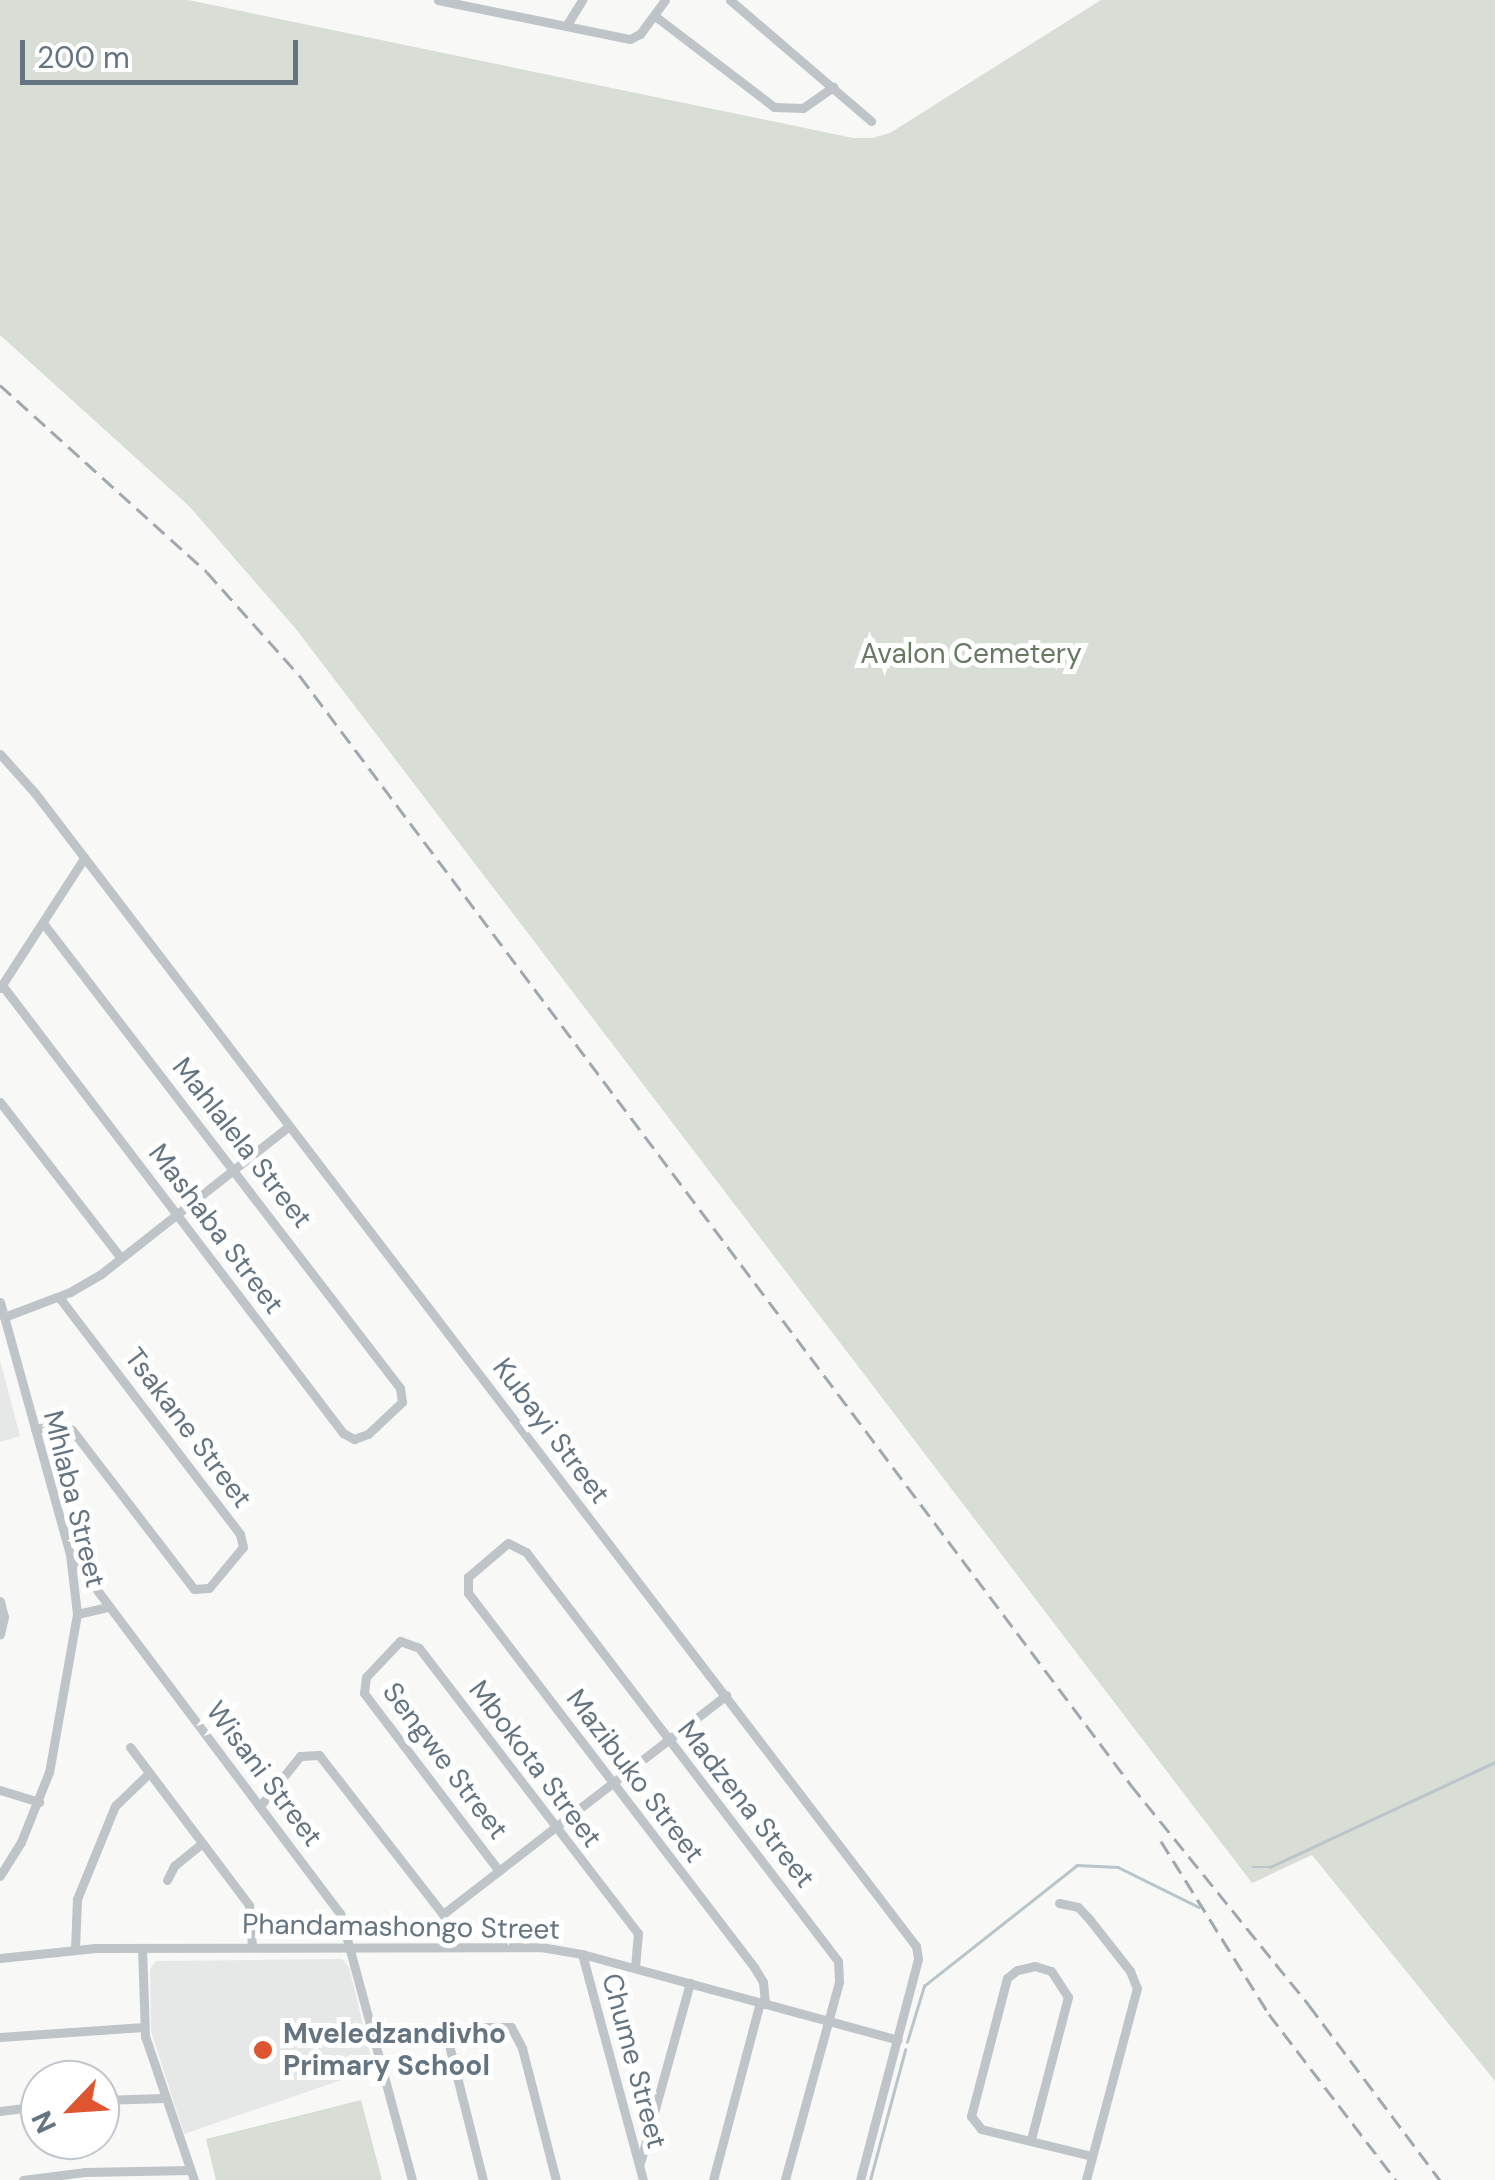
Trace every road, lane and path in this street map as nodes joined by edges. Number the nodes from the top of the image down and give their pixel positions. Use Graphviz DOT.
graph roads {
  1 [pos="438,0"];
  2 [pos="582,0"];
  3 [pos="665,0"];
  4 [pos="730,0"];
  5 [pos="654,16"];
  6 [pos="566,26"];
  7 [pos="832,87"];
  8 [pos="871,120"];
  9 [pos="0,754"];
  10 [pos="84,858"];
  11 [pos="43,922"];
  12 [pos="1,986"];
  13 [pos="0,1102"];
  14 [pos="289,1126"];
  15 [pos="235,1171"];
  16 [pos="178,1214"];
  17 [pos="121,1258"];
  18 [pos="59,1296"];
  19 [pos="0,1302"];
  20 [pos="4,1317"];
  21 [pos="403,1393"];
  22 [pos="34,1428"];
  23 [pos="70,1554"];
  24 [pos="468,1577"];
  25 [pos="0,1601"];
  26 [pos="107,1606"];
  27 [pos="77,1614"];
  28 [pos="0,1635"];
  29 [pos="366,1676"];
  30 [pos="726,1696"];
  31 [pos="669,1740"];
  32 [pos="130,1747"];
  33 [pos="149,1773"];
  34 [pos="611,1783"];
  35 [pos="0,1790"];
  36 [pos="39,1802"];
  37 [pos="260,1806"];
  38 [pos="554,1826"];
  39 [pos="202,1844"];
  40 [pos="499,1871"];
  41 [pos="0,1876"];
  42 [pos="167,1880"];
  43 [pos="1059,1902"];
  44 [pos="443,1914"];
  45 [pos="448,1946"];
  46 [pos="252,1947"];
  47 [pos="142,1948"];
  48 [pos="0,1949"];
  49 [pos="76,1949"];
  50 [pos="350,1949"];
  51 [pos="582,1954"];
  52 [pos="12,1956"];
  53 [pos="0,1958"];
  54 [pos="634,1968"];
  55 [pos="690,1983"];
  56 [pos="762,2003"];
  57 [pos="827,2022"];
  58 [pos="144,2027"];
  59 [pos="445,2029"];
  60 [pos="0,2037"];
  61 [pos="898,2040"];
  62 [pos="376,2044"];
  63 [pos="166,2098"];
  64 [pos="120,2099"];
  65 [pos="1031,2140"];
  66 [pos="1092,2156"];
  67 [pos="639,2165"];
  68 [pos="192,2175"];
  69 [pos="23,2180"];
  70 [pos="412,2180"];
  71 [pos="483,2180"];
  72 [pos="556,2180"];
  73 [pos="643,2180"];
  74 [pos="713,2180"];
  75 [pos="785,2180"];
  76 [pos="860,2180"];
  77 [pos="1086,2180"];
  1 -- 6 [label="street"];
  2 -- 6 [label="street"];
  3 -- 5 [label="street"];
  4 -- 7 [label="street"];
  5 -- 6 [label="street"];
  5 -- 7 [label="street"];
  7 -- 8 [label="street"];
  9 -- 10 [label="street, Kubayi Street"];
  10 -- 11 [label="street"];
  10 -- 14 [label="street, Kubayi Street"];
  11 -- 12 [label="street"];
  11 -- 15 [label="street, Mahlalela Street"];
  12 -- 16 [label="street, Mashaba Street"];
  13 -- 17 [label="street"];
  14 -- 15 [label="street"];
  14 -- 30 [label="street, Kubayi Street"];
  15 -- 16 [label="street"];
  15 -- 21 [label="street, Mahlalela Street"];
  16 -- 17 [label="street"];
  16 -- 21 [label="street, Mashaba Street"];
  17 -- 18 [label="street"];
  18 -- 20 [label="street"];
  18 -- 22 [label="street, Tsakane Street"];
  19 -- 20 [label="street, Mhlaba Street"];
  20 -- 22 [label="street, Mhlaba Street"];
  22 -- 23 [label="street, Mhlaba Street"];
  23 -- 26 [label="street, Wisani Street"];
  23 -- 27 [label="street, Mhlaba Street"];
  24 -- 31 [label="street, Madzena Street"];
  24 -- 34 [label="street, Mazibuko Street"];
  25 -- 28 [label="street"];
  26 -- 27 [label="street"];
  26 -- 37 [label="street, Wisani Street"];
  27 -- 36 [label="street, Mhlaba Street"];
  29 -- 38 [label="street, Mbokota Street"];
  29 -- 40 [label="street, Sengwe Street"];
  30 -- 31 [label="street"];
  30 -- 61 [label="street, Kubayi Street"];
  31 -- 34 [label="street"];
  31 -- 57 [label="street, Madzena Street"];
  32 -- 33 [label="street"];
  33 -- 39 [label="street"];
  33 -- 49 [label="street"];
  34 -- 38 [label="street"];
  34 -- 56 [label="street, Mazibuko Street"];
  35 -- 36 [label="street"];
  36 -- 41 [label="street, Mhlaba Street"];
  37 -- 44 [label="street"];
  37 -- 50 [label="street, Wisani Street"];
  38 -- 40 [label="street"];
  38 -- 54 [label="street, Mbokota Street"];
  39 -- 42 [label="street"];
  39 -- 46 [label="street"];
  40 -- 44 [label="street"];
  43 -- 66 [label="street"];
  44 -- 45 [label="street"];
  45 -- 50 [label="street, Phandamashongo Street"];
  45 -- 51 [label="street, Phandamashongo Street"];
  46 -- 47 [label="street, Phandamashongo Street"];
  46 -- 50 [label="street, Phandamashongo Street"];
  47 -- 49 [label="street, Phandamashongo Street"];
  47 -- 58 [label="street"];
  48 -- 52 [label="street"];
  49 -- 52 [label="street, Phandamashongo Street"];
  50 -- 62 [label="street, Wisani Street"];
  51 -- 54 [label="street, Phandamashongo Street"];
  51 -- 67 [label="street, Chume Street"];
  52 -- 53 [label="street, Phandamashongo Street"];
  54 -- 55 [label="street, Phandamashongo Street"];
  55 -- 56 [label="street, Phandamashongo Street"];
  55 -- 67 [label="street"];
  56 -- 57 [label="street, Phandamashongo Street"];
  56 -- 74 [label="street"];
  57 -- 61 [label="street, Phandamashongo Street"];
  57 -- 75 [label="street, Madzena Street"];
  58 -- 60 [label="street"];
  58 -- 63 [label="street"];
  59 -- 62 [label="street"];
  59 -- 71 [label="street"];
  59 -- 72 [label="street"];
  61 -- 76 [label="street, Kubayi Street"];
  62 -- 70 [label="street, Wisani Street"];
  63 -- 64 [label="street"];
  63 -- 68 [label="street"];
  65 -- 65 [label="street"];
  65 -- 66 [label="street"];
  66 -- 77 [label="street"];
  67 -- 73 [label="street, Chume Street"];
  68 -- 69 [label="street"];
}
